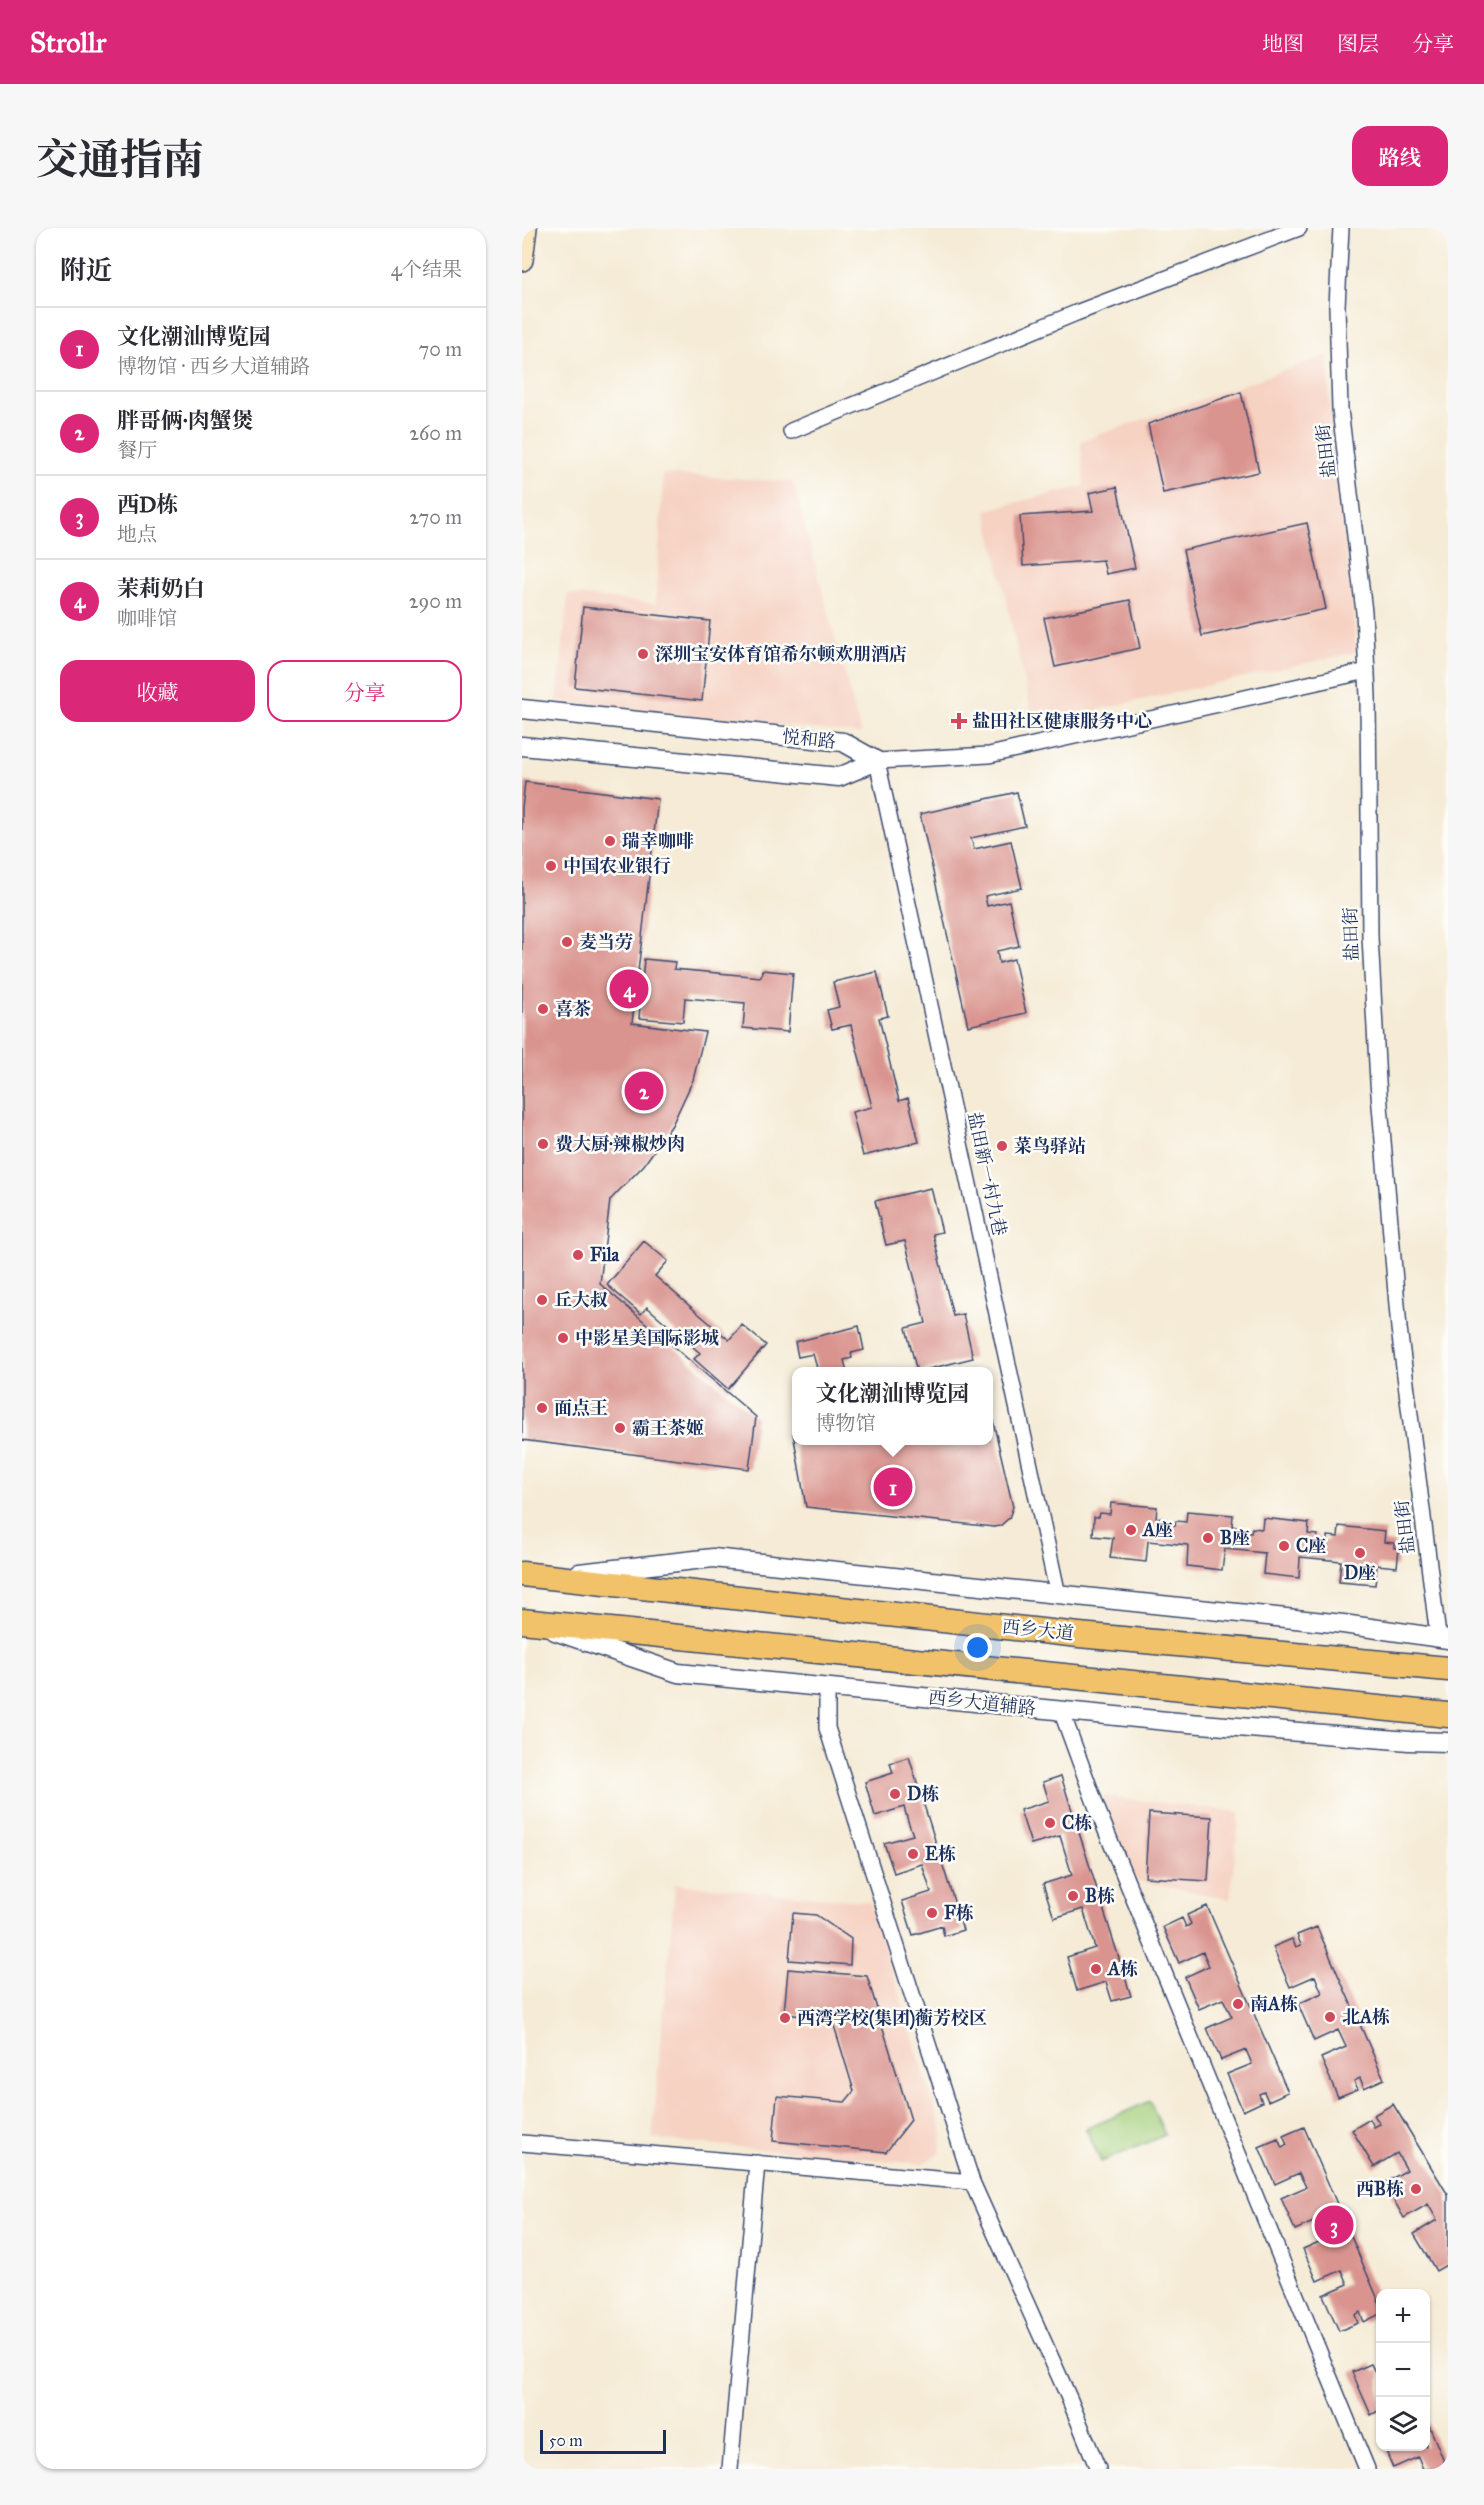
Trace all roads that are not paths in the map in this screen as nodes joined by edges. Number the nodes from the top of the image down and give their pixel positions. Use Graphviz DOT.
graph roads {
  1 [pos="526,228"];
  2 [pos="1299,228"];
  3 [pos="1341,228"];
  4 [pos="522,260"];
  5 [pos="791,431"];
  6 [pos="1367,670"];
  7 [pos="522,709"];
  8 [pos="522,746"];
  9 [pos="878,761"];
  10 [pos="522,1574"];
  11 [pos="549,1577"];
  12 [pos="1058,1595"];
  13 [pos="523,1621"];
  14 [pos="1443,1638"];
  15 [pos="1448,1669"];
  16 [pos="827,1688"];
  17 [pos="1061,1710"];
  18 [pos="1448,1715"];
  19 [pos="1448,1742"];
  20 [pos="522,2143"];
  21 [pos="757,2163"];
  22 [pos="972,2182"];
  23 [pos="730,2469"];
  24 [pos="1098,2469"];
  25 [pos="1367,2469"];
  1 -- 4 [label="main road"];
  2 -- 5 [label="street"];
  3 -- 6 [label="street, 盐田街"];
  6 -- 9 [label="street"];
  6 -- 14 [label="street, 盐田街"];
  7 -- 9 [label="street, 悦和路"];
  8 -- 9 [label="street, 悦和路"];
  9 -- 12 [label="street, 盐田新一村九巷"];
  10 -- 11 [label="main road, 西乡大道"];
  11 -- 12 [label="street"];
  11 -- 15 [label="main road, 西乡大道"];
  12 -- 14 [label="street"];
  13 -- 16 [label="street, 西乡大道辅路"];
  13 -- 18 [label="main road"];
  16 -- 17 [label="street, 西乡大道辅路"];
  16 -- 22 [label="street"];
  17 -- 19 [label="street, 西乡大道辅路"];
  17 -- 25 [label="street"];
  20 -- 21 [label="street"];
  21 -- 22 [label="street"];
  21 -- 23 [label="street"];
  22 -- 24 [label="street"];
}
